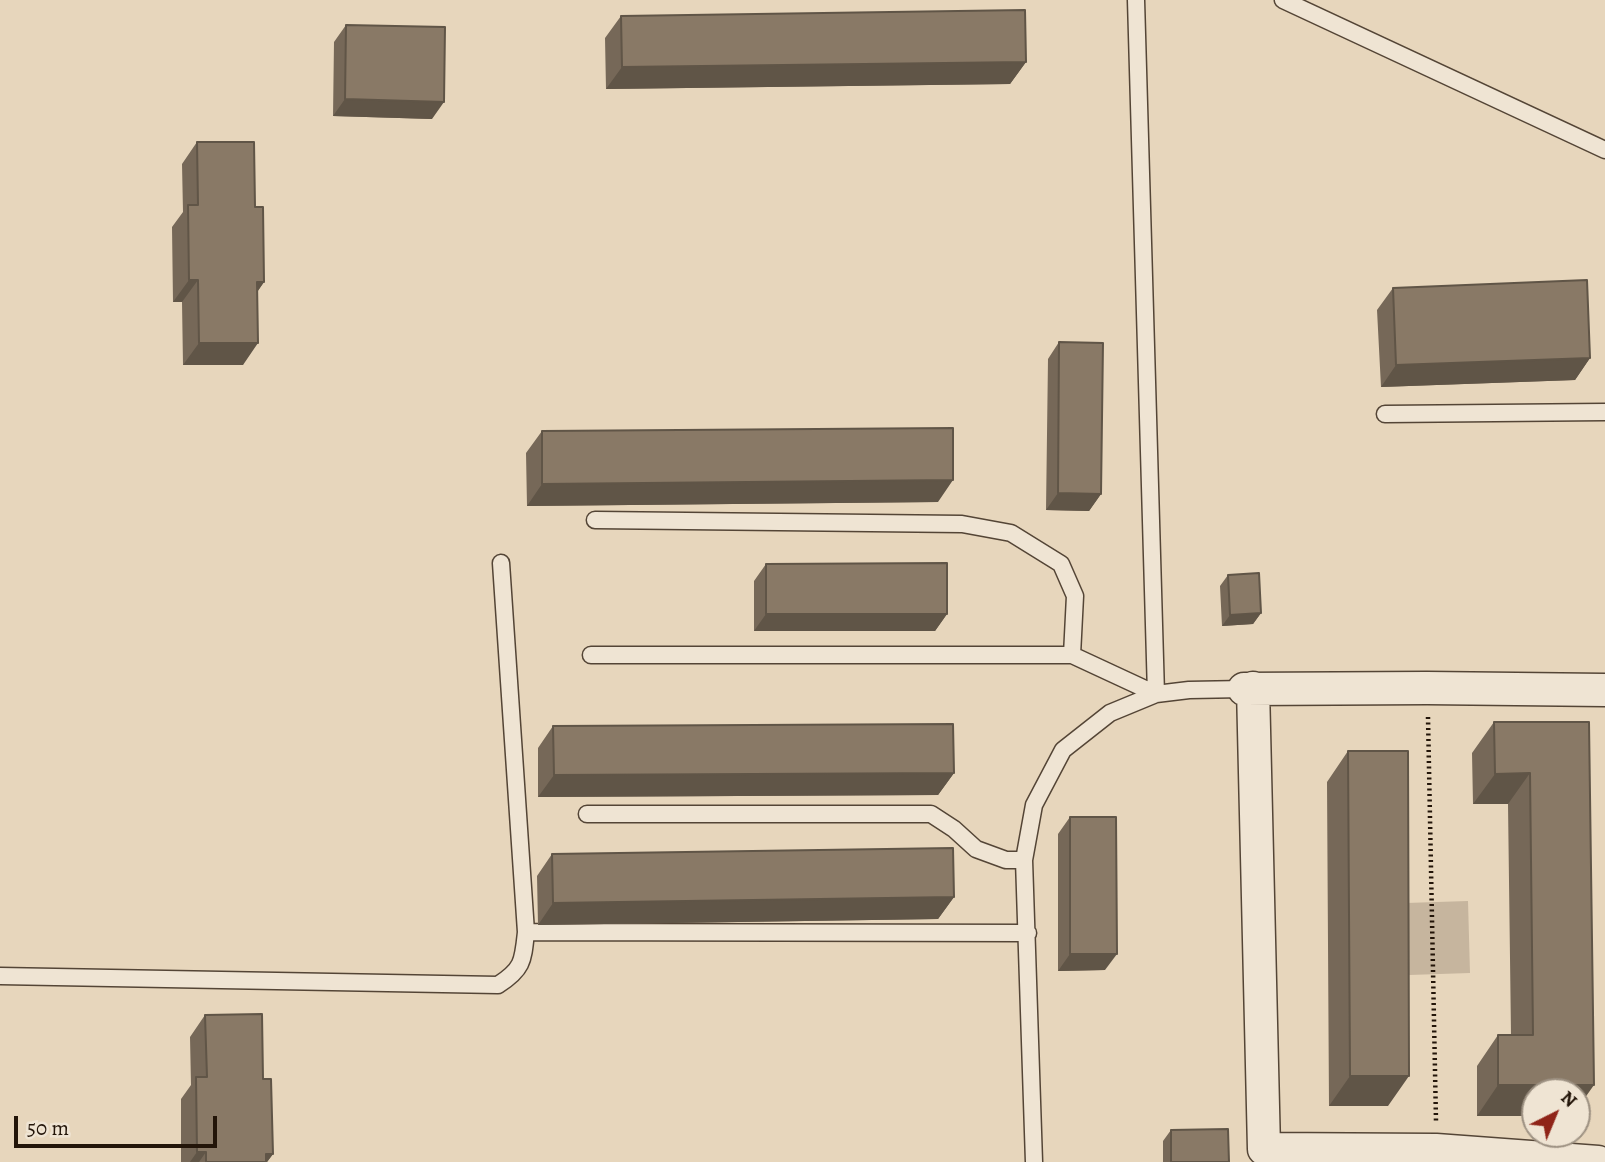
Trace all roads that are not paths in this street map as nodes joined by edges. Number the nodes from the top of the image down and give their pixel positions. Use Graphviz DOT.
graph roads {
  1 [pos="1136,0"];
  2 [pos="1283,0"];
  3 [pos="1605,150"];
  4 [pos="1605,412"];
  5 [pos="1385,414"];
  6 [pos="595,520"];
  7 [pos="501,563"];
  8 [pos="592,655"];
  9 [pos="1072,655"];
  10 [pos="1248,689"];
  11 [pos="1605,690"];
  12 [pos="1156,694"];
  13 [pos="587,814"];
  14 [pos="1024,860"];
  15 [pos="526,932"];
  16 [pos="1028,933"];
  17 [pos="0,976"];
  18 [pos="1264,1155"];
  19 [pos="1359,1156"];
  20 [pos="1034,1162"];
  21 [pos="1598,1162"];
  1 -- 12 [label="lane"];
  2 -- 3 [label="lane"];
  4 -- 5 [label="lane"];
  6 -- 9 [label="lane"];
  7 -- 15 [label="lane"];
  8 -- 9 [label="lane"];
  9 -- 12 [label="lane"];
  10 -- 11 [label="street"];
  10 -- 12 [label="lane"];
  10 -- 18 [label="street"];
  12 -- 14 [label="lane"];
  13 -- 14 [label="lane"];
  14 -- 16 [label="lane"];
  15 -- 16 [label="lane"];
  15 -- 17 [label="lane"];
  16 -- 20 [label="lane"];
  18 -- 19 [label="street"];
  19 -- 21 [label="street"];
}
